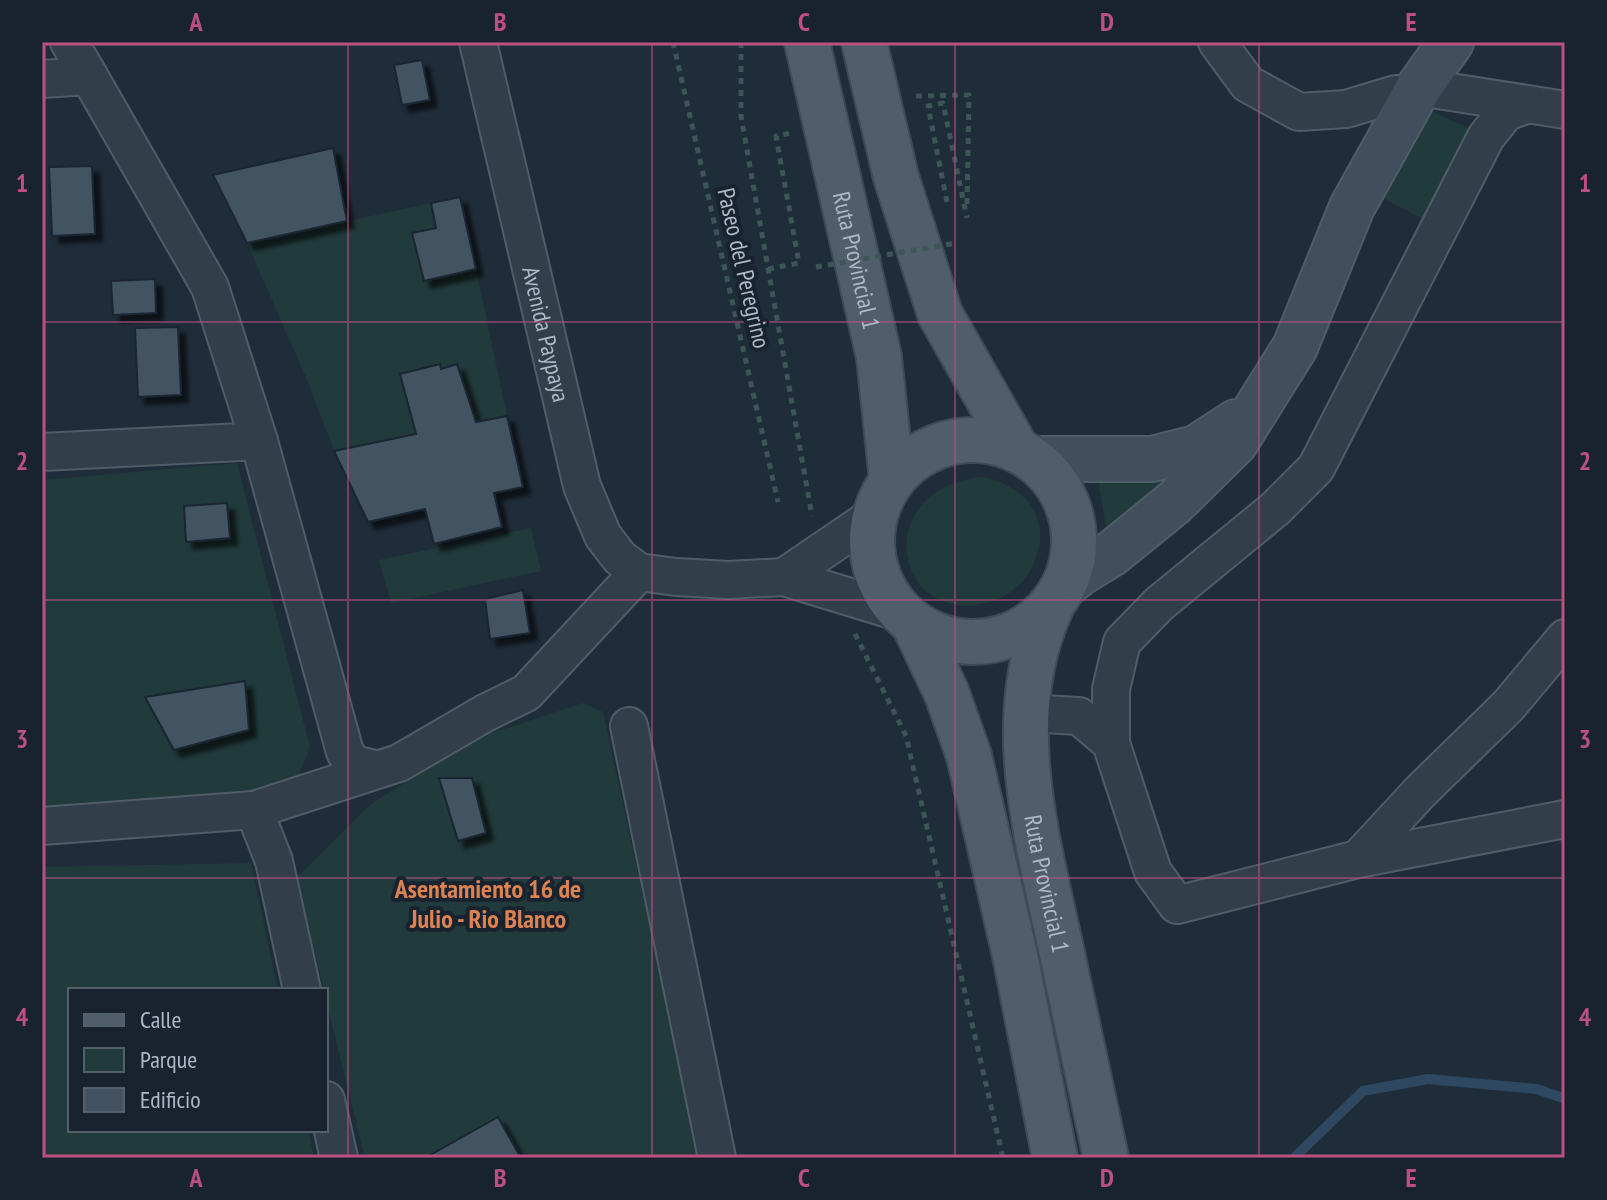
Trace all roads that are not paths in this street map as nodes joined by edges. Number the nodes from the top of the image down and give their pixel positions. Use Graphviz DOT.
graph roads {
  1 [pos="69,42"];
  2 [pos="478,42"];
  3 [pos="807,42"];
  4 [pos="864,42"];
  5 [pos="1217,42"];
  6 [pos="1451,42"];
  7 [pos="89,76"];
  8 [pos="42,79"];
  9 [pos="1407,90"];
  10 [pos="1526,105"];
  11 [pos="1565,110"];
  12 [pos="1258,408"];
  13 [pos="259,441"];
  14 [pos="42,452"];
  15 [pos="1024,454"];
  16 [pos="884,497"];
  17 [pos="639,572"];
  18 [pos="784,577"];
  19 [pos="1058,596"];
  20 [pos="908,619"];
  21 [pos="1565,638"];
  22 [pos="1025,713"];
  23 [pos="629,726"];
  24 [pos="1111,743"];
  25 [pos="375,769"];
  26 [pos="254,810"];
  27 [pos="1565,819"];
  28 [pos="42,826"];
  29 [pos="1358,859"];
  30 [pos="302,988"];
  31 [pos="328,1109"];
  32 [pos="339,1158"];
  33 [pos="717,1158"];
  34 [pos="1055,1158"];
  35 [pos="1106,1158"];
  1 -- 7 [label="street"];
  2 -- 17 [label="street, Avenida Paypaya"];
  3 -- 16 [label="main road, Ruta Provincial 1"];
  4 -- 15 [label="main road, Ruta Provincial 1"];
  5 -- 9 [label="street"];
  6 -- 9 [label="street"];
  7 -- 8 [label="street"];
  7 -- 13 [label="street"];
  9 -- 10 [label="street"];
  9 -- 12 [label="street"];
  10 -- 11 [label="street"];
  10 -- 24 [label="street"];
  12 -- 15 [label="street"];
  12 -- 19 [label="street"];
  13 -- 14 [label="street"];
  13 -- 25 [label="street"];
  15 -- 16 [label="main road"];
  15 -- 19 [label="main road, Ruta Provincial 1"];
  16 -- 18 [label="street"];
  16 -- 20 [label="main road, Ruta Provincial 1"];
  17 -- 18 [label="street"];
  17 -- 25 [label="street"];
  18 -- 20 [label="street"];
  19 -- 20 [label="main road"];
  19 -- 22 [label="main road, Ruta Provincial 1"];
  20 -- 34 [label="main road, Ruta Provincial 1"];
  21 -- 29 [label="street"];
  22 -- 24 [label="street"];
  22 -- 35 [label="main road, Ruta Provincial 1"];
  23 -- 33 [label="street"];
  24 -- 29 [label="street"];
  25 -- 26 [label="street"];
  26 -- 28 [label="street"];
  26 -- 30 [label="street"];
  27 -- 29 [label="street"];
  31 -- 32 [label="street"];
}
